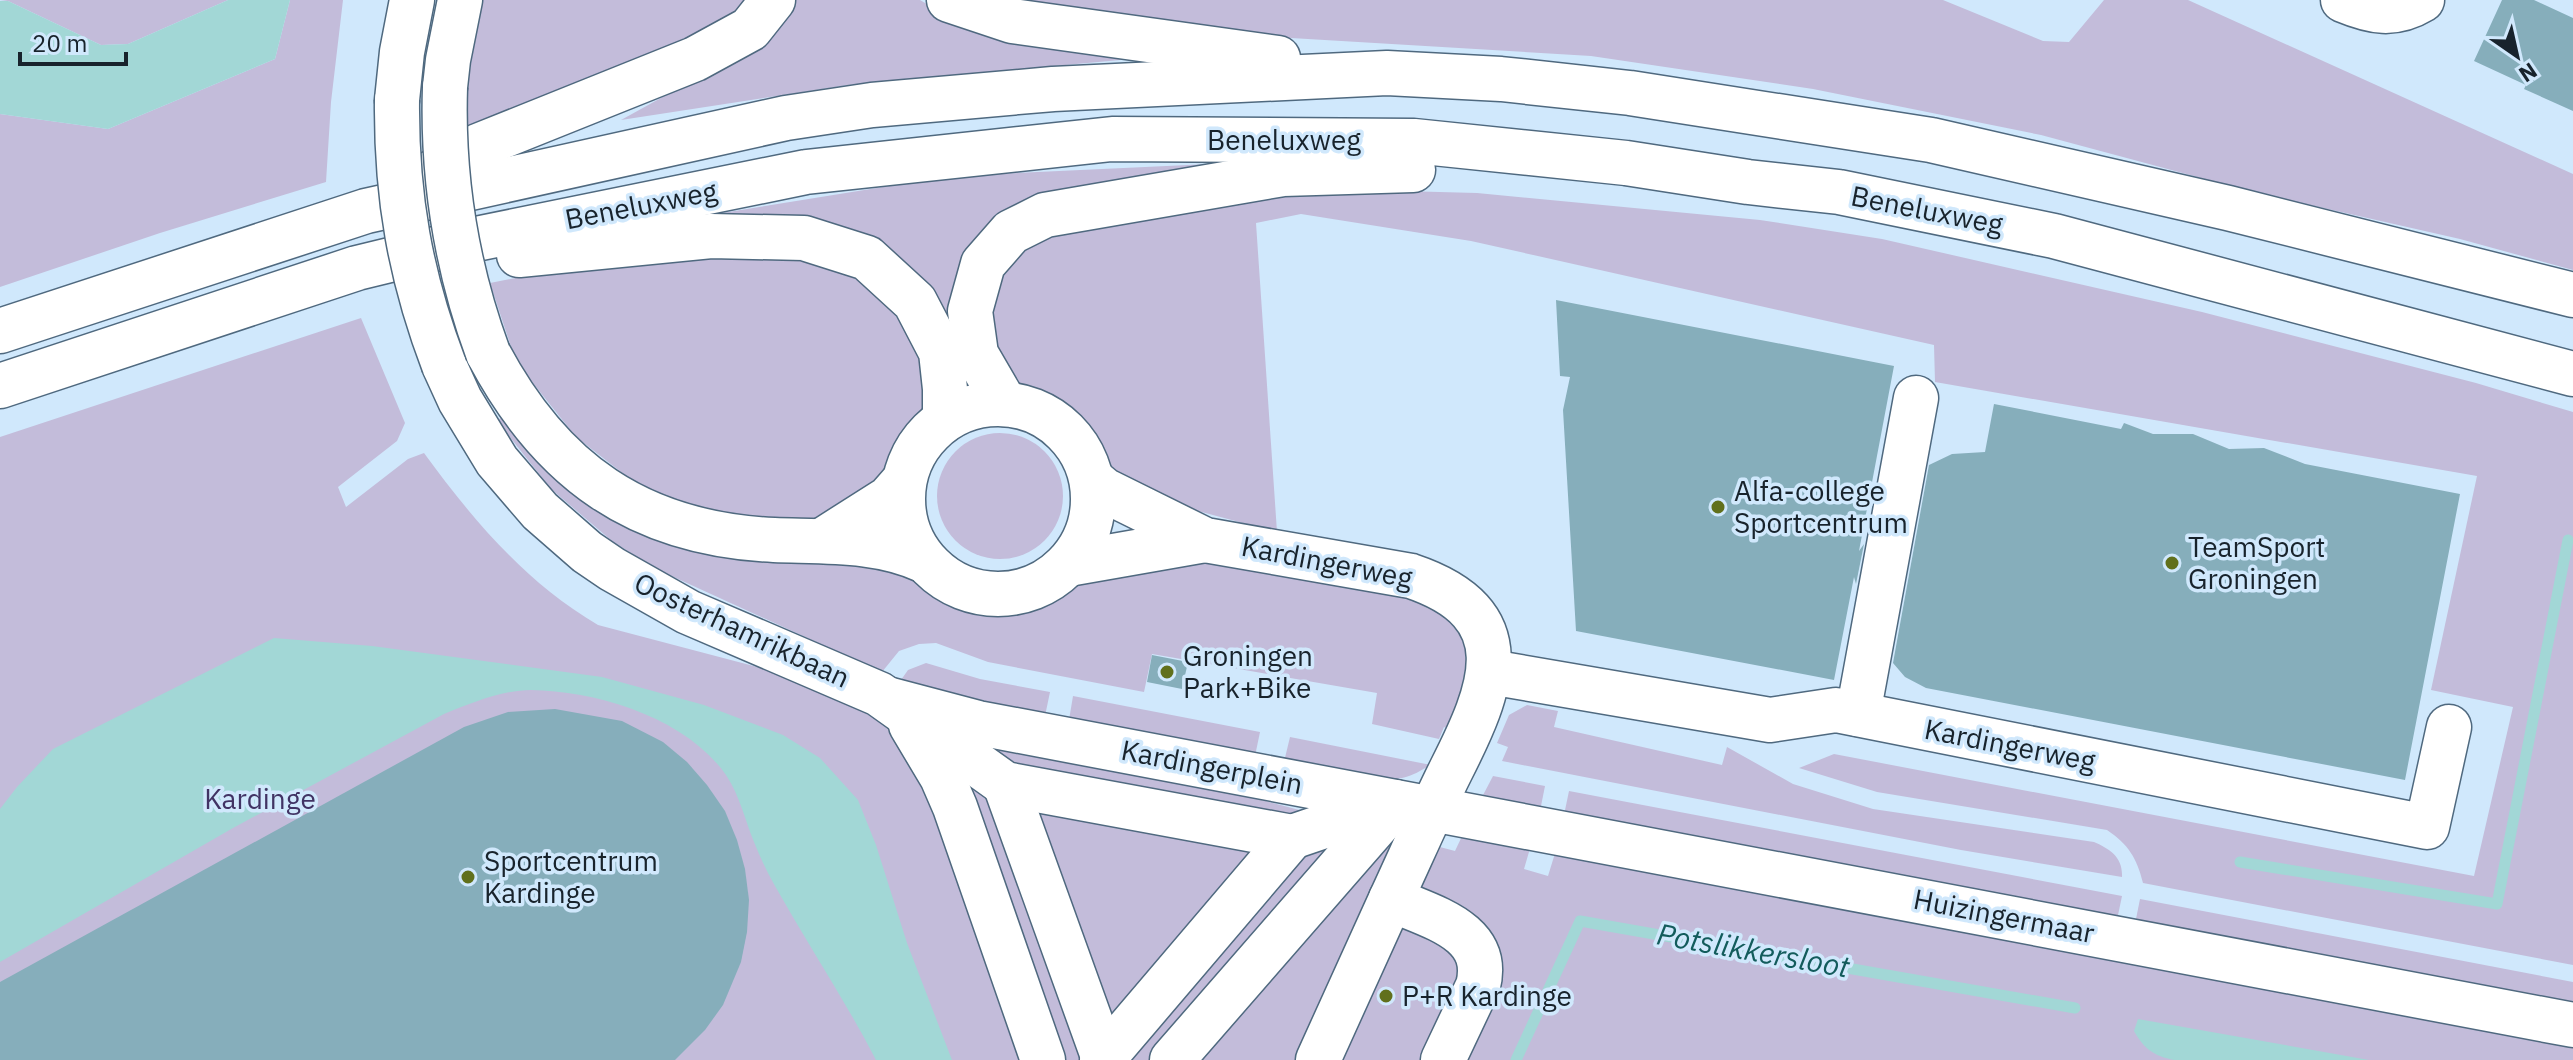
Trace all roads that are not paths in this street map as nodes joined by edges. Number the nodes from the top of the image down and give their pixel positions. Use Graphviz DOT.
graph roads {
  1 [pos="412,0"];
  2 [pos="460,0"];
  3 [pos="773,0"];
  4 [pos="949,0"];
  5 [pos="2343,0"];
  6 [pos="2422,0"];
  7 [pos="1387,73"];
  8 [pos="1626,163"];
  9 [pos="366,211"];
  10 [pos="2573,295"];
  11 [pos="244,307"];
  12 [pos="0,331"];
  13 [pos="2573,374"];
  14 [pos="0,386"];
  15 [pos="1916,398"];
  16 [pos="1005,404"];
  17 [pos="945,419"];
  18 [pos="1092,480"];
  19 [pos="903,482"];
  20 [pos="823,540"];
  21 [pos="1205,540"];
  22 [pos="925,561"];
  23 [pos="1068,564"];
  24 [pos="1490,672"];
  25 [pos="887,699"];
  26 [pos="1858,714"];
  27 [pos="2449,727"];
  28 [pos="1027,732"];
  29 [pos="991,773"];
  30 [pos="1416,805"];
  31 [pos="955,807"];
  32 [pos="1292,837"];
  33 [pos="1391,899"];
  34 [pos="2573,1025"];
  35 [pos="1102,1058"];
  36 [pos="1043,1060"];
  37 [pos="1172,1060"];
  38 [pos="1318,1060"];
  39 [pos="1443,1060"];
  1 -- 25 [label="main road, Oosterhamrikbaan, bridge"];
  2 -- 20 [label="main road, bridge"];
  3 -- 9 [label="main road"];
  4 -- 7 [label="main road"];
  5 -- 6 [label="main road"];
  7 -- 9 [label="main road, Beneluxweg"];
  7 -- 10 [label="main road, Beneluxweg"];
  8 -- 11 [label="main road, Beneluxweg"];
  8 -- 13 [label="main road, Beneluxweg"];
  8 -- 16 [label="main road"];
  9 -- 12 [label="main road, Beneluxweg"];
  11 -- 14 [label="main road, Beneluxweg"];
  11 -- 17 [label="main road"];
  15 -- 26 [label="main road"];
  16 -- 17 [label="main road"];
  16 -- 18 [label="main road"];
  17 -- 19 [label="main road"];
  18 -- 21 [label="main road, Kardingerweg"];
  18 -- 23 [label="main road"];
  19 -- 20 [label="main road"];
  19 -- 22 [label="main road"];
  20 -- 22 [label="main road"];
  21 -- 23 [label="main road, Kardingerweg"];
  21 -- 24 [label="main road, Kardingerweg"];
  22 -- 23 [label="main road"];
  24 -- 26 [label="main road, Kardingerweg"];
  24 -- 30 [label="main road, Kardingerweg"];
  25 -- 28 [label="main road, Kardingerplein"];
  25 -- 29 [label="main road, Kardingerplein"];
  25 -- 31 [label="main road"];
  26 -- 27 [label="main road, Kardingerweg"];
  28 -- 29 [label="main road"];
  28 -- 30 [label="main road, Kardingerplein"];
  29 -- 31 [label="main road"];
  29 -- 32 [label="main road, Kardingerplein"];
  29 -- 35 [label="main road, Kardingerplein"];
  30 -- 32 [label="main road, Kardingerplein"];
  30 -- 33 [label="main road, Kardingerweg"];
  30 -- 34 [label="main road, Huizingermaar"];
  30 -- 37 [label="main road"];
  31 -- 36 [label="main road"];
  32 -- 35 [label="main road, Kardingerplein"];
  33 -- 38 [label="main road, Kardingerweg"];
  33 -- 39 [label="main road"];
}
